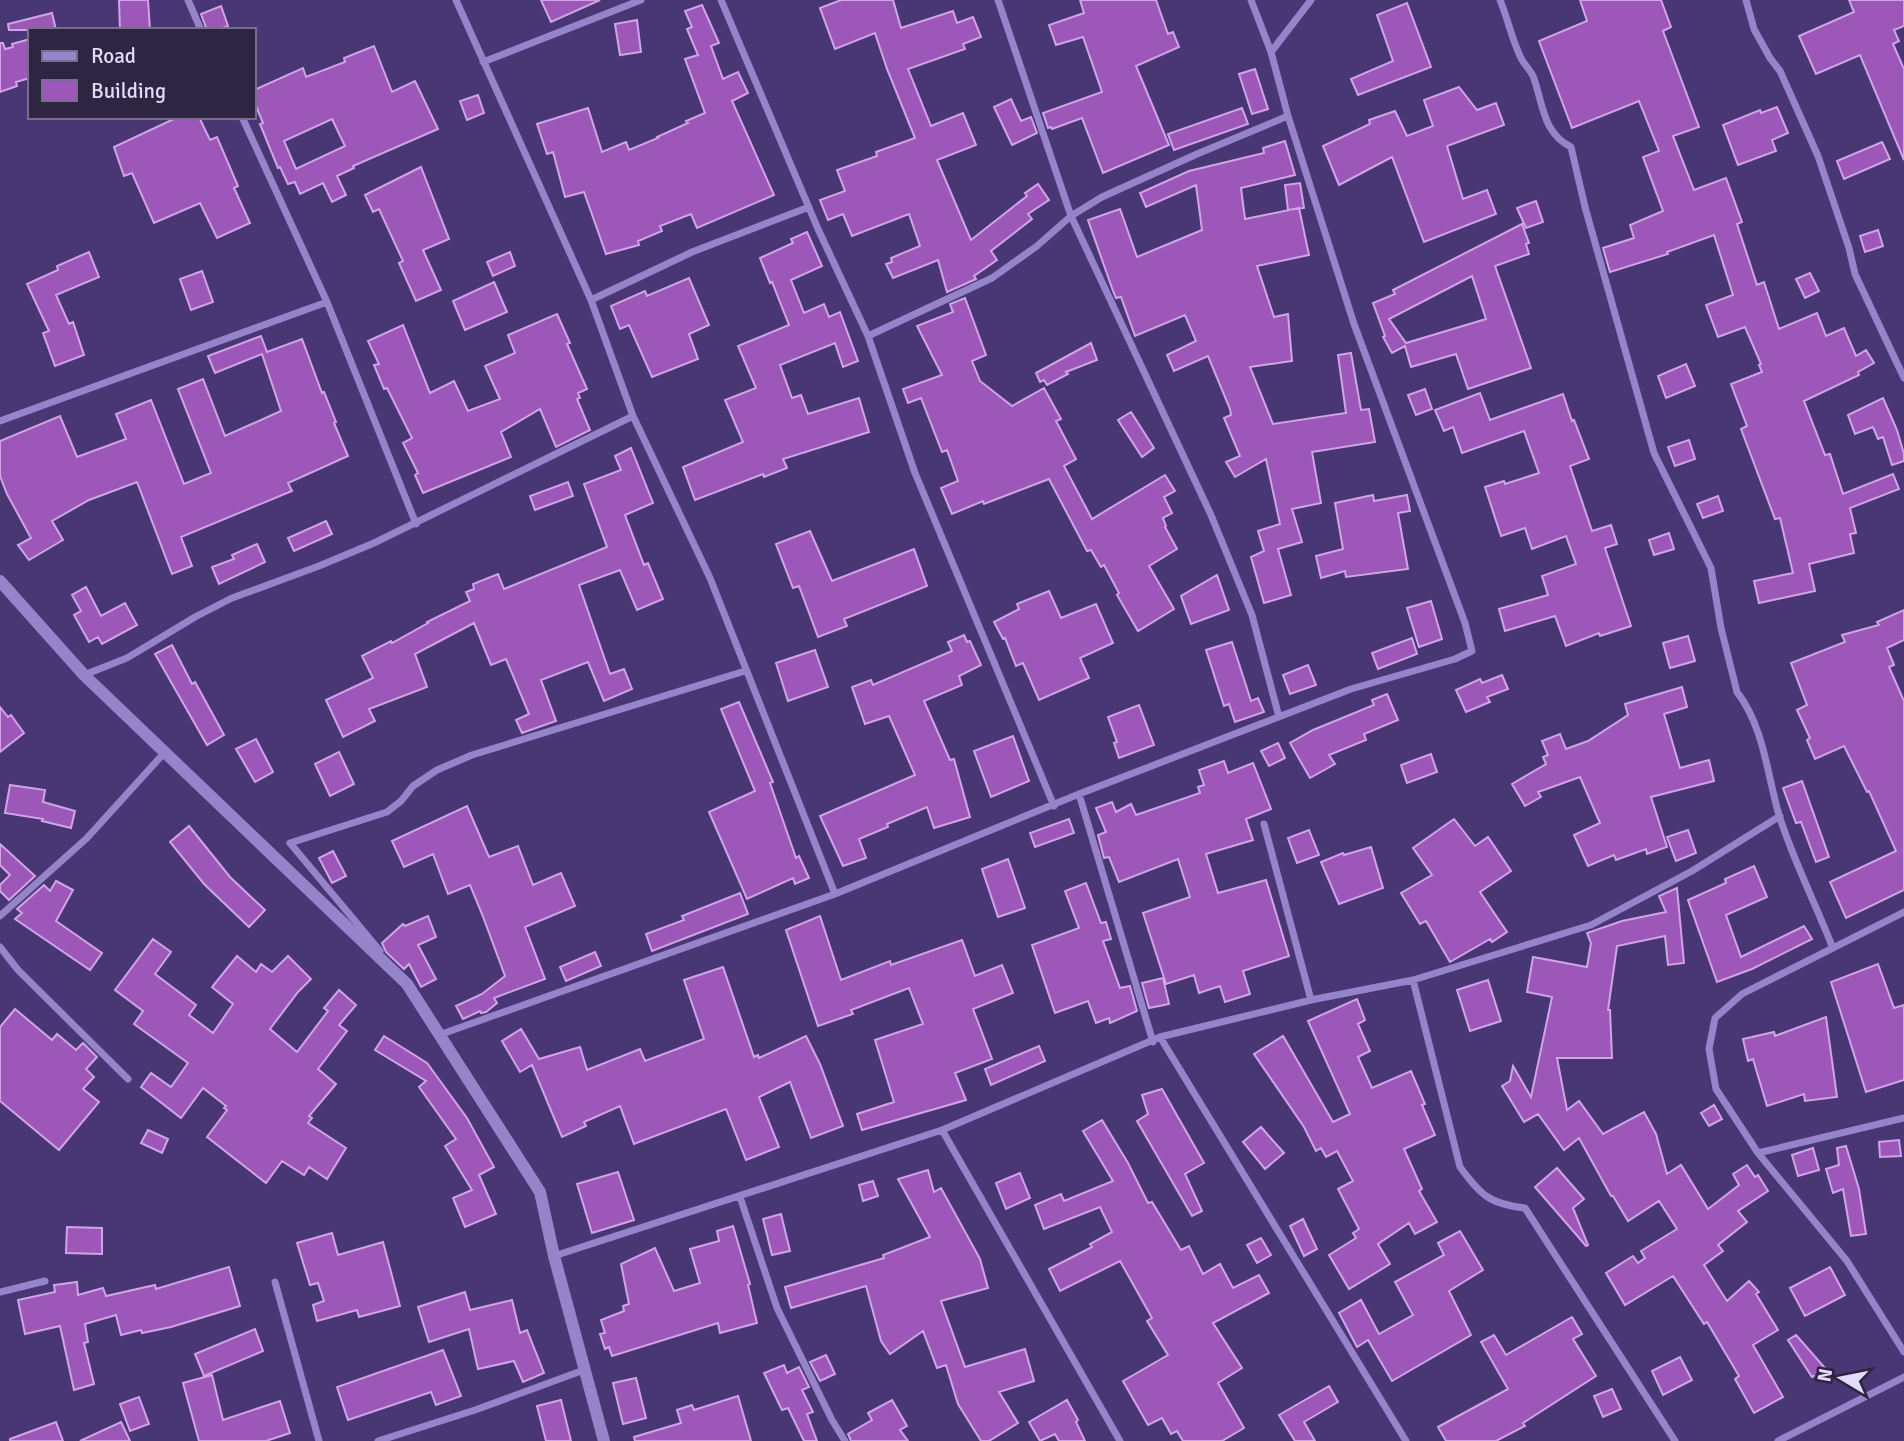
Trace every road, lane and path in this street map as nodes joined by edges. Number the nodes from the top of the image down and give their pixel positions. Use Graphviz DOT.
graph roads {
  1 [pos="187,0"];
  2 [pos="456,0"];
  3 [pos="641,0"];
  4 [pos="721,0"];
  5 [pos="998,0"];
  6 [pos="1251,0"];
  7 [pos="1311,0"];
  8 [pos="1500,0"];
  9 [pos="1746,0"];
  10 [pos="200,28"];
  11 [pos="1271,52"];
  12 [pos="482,62"];
  13 [pos="1288,116"];
  14 [pos="243,119"];
  15 [pos="809,207"];
  16 [pos="1071,216"];
  17 [pos="591,300"];
  18 [pos="327,302"];
  19 [pos="868,336"];
  20 [pos="1904,378"];
  21 [pos="633,416"];
  22 [pos="0,421"];
  23 [pos="415,524"];
  24 [pos="0,581"];
  25 [pos="746,671"];
  26 [pos="84,675"];
  27 [pos="1279,717"];
  28 [pos="166,751"];
  29 [pos="1079,794"];
  30 [pos="1054,806"];
  31 [pos="1780,816"];
  32 [pos="1264,824"];
  33 [pos="835,894"];
  34 [pos="1904,912"];
  35 [pos="0,916"];
  36 [pos="1832,946"];
  37 [pos="0,947"];
  38 [pos="1413,980"];
  39 [pos="407,984"];
  40 [pos="1311,1000"];
  41 [pos="439,1035"];
  42 [pos="1156,1040"];
  43 [pos="128,1079"];
  44 [pos="1904,1118"];
  45 [pos="942,1130"];
  46 [pos="1758,1153"];
  47 [pos="740,1197"];
  48 [pos="554,1256"];
  49 [pos="45,1281"];
  50 [pos="275,1282"];
  51 [pos="0,1292"];
  52 [pos="1904,1352"];
  53 [pos="584,1370"];
  54 [pos="1904,1377"];
  55 [pos="319,1441"];
  56 [pos="378,1441"];
  57 [pos="604,1441"];
  58 [pos="845,1441"];
  59 [pos="1120,1441"];
  60 [pos="1406,1441"];
  61 [pos="1675,1441"];
  62 [pos="1778,1441"];
  1 -- 10 [label="street"];
  2 -- 12 [label="street"];
  3 -- 12 [label="street"];
  4 -- 15 [label="street"];
  5 -- 16 [label="street"];
  6 -- 11 [label="street"];
  7 -- 11 [label="street"];
  8 -- 31 [label="street"];
  9 -- 20 [label="street"];
  11 -- 13 [label="street"];
  12 -- 17 [label="street"];
  13 -- 16 [label="street"];
  13 -- 27 [label="street"];
  14 -- 18 [label="street"];
  15 -- 17 [label="street"];
  15 -- 19 [label="street"];
  16 -- 19 [label="street"];
  16 -- 27 [label="street"];
  17 -- 21 [label="street"];
  18 -- 22 [label="street"];
  18 -- 23 [label="street"];
  19 -- 30 [label="street"];
  21 -- 23 [label="street"];
  21 -- 25 [label="street"];
  23 -- 26 [label="street"];
  24 -- 26 [label="street"];
  25 -- 33 [label="street"];
  25 -- 39 [label="street"];
  26 -- 28 [label="street"];
  27 -- 29 [label="street"];
  28 -- 35 [label="street"];
  28 -- 39 [label="street"];
  29 -- 30 [label="street"];
  29 -- 42 [label="street"];
  30 -- 33 [label="street"];
  31 -- 36 [label="street"];
  31 -- 38 [label="street"];
  32 -- 40 [label="street"];
  33 -- 41 [label="street"];
  34 -- 36 [label="street"];
  36 -- 46 [label="street"];
  37 -- 43 [label="street"];
  38 -- 40 [label="street"];
  38 -- 61 [label="street"];
  39 -- 41 [label="street"];
  40 -- 42 [label="street"];
  41 -- 48 [label="street"];
  42 -- 45 [label="street"];
  42 -- 60 [label="street"];
  44 -- 46 [label="street"];
  45 -- 47 [label="street"];
  45 -- 59 [label="street"];
  46 -- 52 [label="street"];
  47 -- 48 [label="street"];
  47 -- 58 [label="street"];
  48 -- 53 [label="street"];
  49 -- 51 [label="street"];
  50 -- 55 [label="street"];
  53 -- 56 [label="street"];
  53 -- 57 [label="street"];
  54 -- 62 [label="street"];
}
